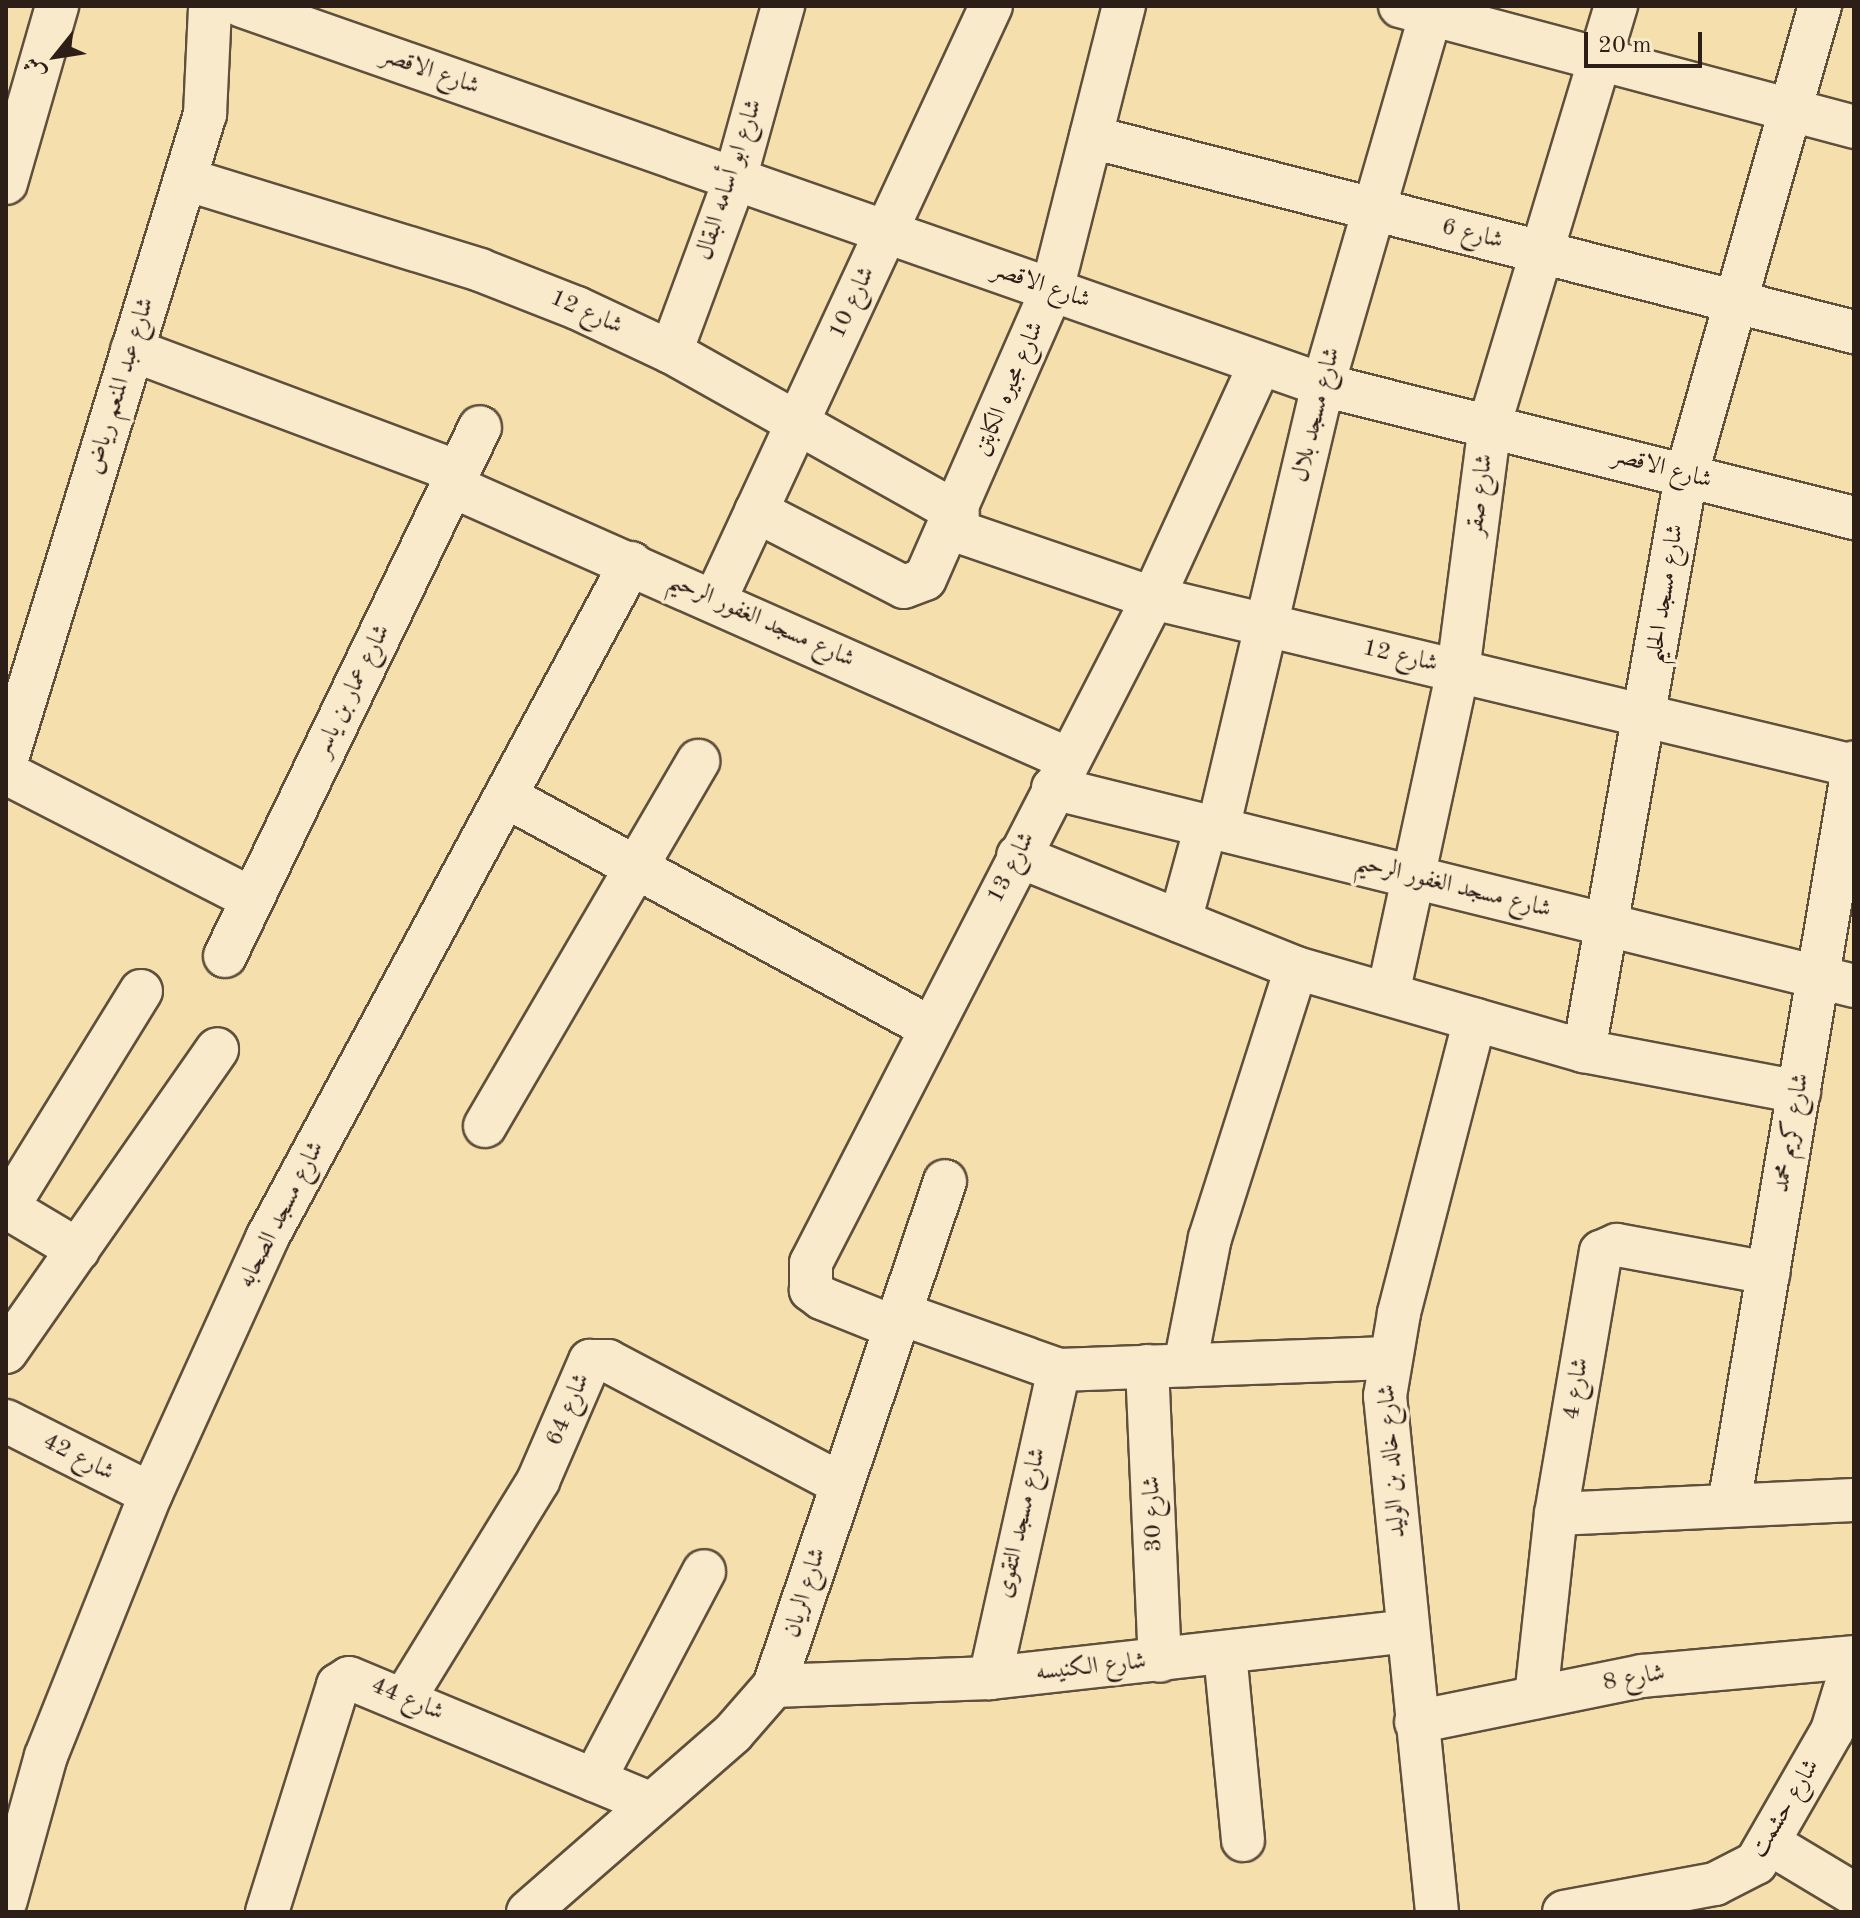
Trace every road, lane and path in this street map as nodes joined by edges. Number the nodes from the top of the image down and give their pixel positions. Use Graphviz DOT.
graph roads {
  1 [pos="57,6"];
  2 [pos="210,6"];
  3 [pos="242,6"];
  4 [pos="783,6"];
  5 [pos="991,6"];
  6 [pos="1124,6"];
  7 [pos="1616,6"];
  8 [pos="1820,6"];
  9 [pos="1421,9"];
  10 [pos="1599,63"];
  11 [pos="1788,110"];
  12 [pos="1854,127"];
  13 [pos="1091,137"];
  14 [pos="185,179"];
  15 [pos="735,179"];
  16 [pos="6,183"];
  17 [pos="1374,209"];
  18 [pos="886,232"];
  19 [pos="1542,253"];
  20 [pos="1052,290"];
  21 [pos="1734,302"];
  22 [pos="1854,332"];
  23 [pos="132,350"];
  24 [pos="671,352"];
  25 [pos="1260,364"];
  26 [pos="1323,385"];
  27 [pos="798,422"];
  28 [pos="1490,423"];
  29 [pos="480,427"];
  30 [pos="1686,476"];
  31 [pos="456,479"];
  32 [pos="756,511"];
  33 [pos="1854,518"];
  34 [pos="955,521"];
  35 [pos="631,563"];
  36 [pos="1153,598"];
  37 [pos="715,600"];
  38 [pos="1268,625"];
  39 [pos="1458,671"];
  40 [pos="1646,716"];
  41 [pos="698,761"];
  42 [pos="6,762"];
  43 [pos="1854,765"];
  44 [pos="6,773"];
  45 [pos="1060,774"];
  46 [pos="507,797"];
  47 [pos="1212,828"];
  48 [pos="1018,856"];
  49 [pos="636,867"];
  50 [pos="1413,877"];
  51 [pos="252,899"];
  52 [pos="1180,921"];
  53 [pos="1607,926"];
  54 [pos="225,956"];
  55 [pos="1296,968"];
  56 [pos="1836,982"];
  57 [pos="141,991"];
  58 [pos="1388,994"];
  59 [pos="1475,1020"];
  60 [pos="931,1028"];
  61 [pos="217,1049"];
  62 [pos="1584,1051"];
  63 [pos="1799,1092"];
  64 [pos="485,1126"];
  65 [pos="945,1181"];
  66 [pos="7,1208"];
  67 [pos="78,1250"];
  68 [pos="1768,1273"];
  69 [pos="896,1320"];
  70 [pos="6,1352"];
  71 [pos="1388,1358"];
  72 [pos="1166,1366"];
  73 [pos="1059,1370"];
  74 [pos="6,1421"];
  75 [pos="839,1483"];
  76 [pos="151,1494"];
  77 [pos="1854,1500"];
  78 [pos="1729,1505"];
  79 [pos="1556,1514"];
  80 [pos="704,1571"];
  81 [pos="1407,1631"];
  82 [pos="1225,1653"];
  83 [pos="1854,1658"];
  84 [pos="1160,1661"];
  85 [pos="990,1678"];
  86 [pos="774,1686"];
  87 [pos="1536,1697"];
  88 [pos="404,1699"];
  89 [pos="1416,1722"];
  90 [pos="594,1780"];
  91 [pos="651,1804"];
  92 [pos="1243,1840"];
  93 [pos="1769,1843"];
  94 [pos="1854,1894"];
  95 [pos="6,1900"];
  96 [pos="267,1912"];
  97 [pos="528,1912"];
  98 [pos="1437,1912"];
  99 [pos="1564,1912"];
  1 -- 16 [label="street"];
  2 -- 14 [label="street, شارع عبد المنعم رياض"];
  3 -- 15 [label="street, شارع الاقصر"];
  4 -- 15 [label="street, شارع ابو أسامه البقال"];
  5 -- 18 [label="street, شارع 10"];
  6 -- 13 [label="street, شارع مجيره الكابتن"];
  7 -- 10 [label="street, شارع صقر"];
  8 -- 11 [label="street, شارع مسجد الحليم"];
  9 -- 10 [label="street"];
  9 -- 17 [label="street, شارع مسجد بلال"];
  10 -- 11 [label="street"];
  10 -- 19 [label="street, شارع صقر"];
  11 -- 12 [label="street"];
  11 -- 21 [label="street, شارع مسجد الحليم"];
  13 -- 17 [label="street, شارع 6"];
  13 -- 20 [label="street, شارع مجيره الكابتن"];
  14 -- 23 [label="street, شارع عبد المنعم رياض"];
  14 -- 24 [label="street, شارع 12"];
  15 -- 18 [label="street, شارع الاقصر"];
  15 -- 24 [label="street, شارع ابو أسامه البقال"];
  17 -- 19 [label="street, شارع 6"];
  17 -- 26 [label="street, شارع مسجد بلال"];
  18 -- 20 [label="street, شارع الاقصر"];
  18 -- 27 [label="street, شارع 10"];
  19 -- 21 [label="street, شارع 6"];
  19 -- 28 [label="street, شارع صقر"];
  20 -- 25 [label="street, شارع الاقصر"];
  20 -- 34 [label="street, شارع مجيره الكابتن"];
  21 -- 22 [label="street, شارع 6"];
  21 -- 30 [label="street, شارع مسجد الحليم"];
  23 -- 31 [label="street, شارع مسجد الغفور الرحيم"];
  23 -- 42 [label="street, شارع عبد المنعم رياض"];
  24 -- 27 [label="street, شارع 12"];
  25 -- 26 [label="street, شارع الاقصر"];
  25 -- 36 [label="street, شارع 13"];
  26 -- 28 [label="street, شارع الاقصر"];
  26 -- 38 [label="street, شارع مسجد بلال"];
  27 -- 32 [label="street, شارع 10"];
  27 -- 34 [label="street, شارع 12"];
  28 -- 30 [label="street, شارع الاقصر"];
  28 -- 39 [label="street, شارع صقر"];
  29 -- 31 [label="street, شارع عمار بن ياسر"];
  30 -- 33 [label="street, شارع الاقصر"];
  30 -- 40 [label="street, شارع مسجد الحليم"];
  31 -- 35 [label="street, شارع مسجد الغفور الرحيم"];
  31 -- 51 [label="street, شارع عمار بن ياسر"];
  32 -- 34 [label="street, شارع مجيره الكابتن"];
  32 -- 37 [label="street, شارع 10"];
  34 -- 36 [label="street, شارع 12"];
  35 -- 37 [label="street, شارع مسجد الغفور الرحيم"];
  35 -- 46 [label="street, شارع مسجد الصحابه"];
  36 -- 38 [label="street, شارع 12"];
  36 -- 45 [label="street, شارع 13"];
  37 -- 45 [label="street, شارع مسجد الغفور الرحيم"];
  38 -- 39 [label="street, شارع 12"];
  38 -- 47 [label="street, شارع مسجد بلال"];
  39 -- 40 [label="street, شارع 12"];
  39 -- 50 [label="street, شارع صقر"];
  40 -- 43 [label="street, شارع 12"];
  40 -- 53 [label="street, شارع مسجد الحليم"];
  41 -- 49 [label="street"];
  43 -- 56 [label="street, شارع كريم محمد"];
  44 -- 51 [label="street"];
  45 -- 47 [label="street, شارع مسجد الغفور الرحيم"];
  45 -- 48 [label="street, شارع 13"];
  46 -- 49 [label="street"];
  46 -- 76 [label="street, شارع مسجد الصحابه"];
  47 -- 50 [label="street, شارع مسجد الغفور الرحيم"];
  47 -- 52 [label="street, شارع مسجد بلال"];
  48 -- 52 [label="street"];
  48 -- 60 [label="street, شارع 13"];
  49 -- 60 [label="street"];
  49 -- 64 [label="street"];
  50 -- 53 [label="street, شارع مسجد الغفور الرحيم"];
  50 -- 58 [label="street, شارع صقر"];
  51 -- 54 [label="street, شارع عمار بن ياسر"];
  52 -- 55 [label="street"];
  53 -- 56 [label="street, شارع مسجد الغفور الرحيم"];
  53 -- 62 [label="street, شارع مسجد الحليم"];
  55 -- 58 [label="street"];
  55 -- 72 [label="street, شارع 30"];
  56 -- 63 [label="street, شارع كريم محمد"];
  57 -- 66 [label="street"];
  58 -- 59 [label="street"];
  59 -- 62 [label="street"];
  59 -- 71 [label="street, شارع خالد بن الوليد"];
  60 -- 69 [label="street, شارع 13"];
  61 -- 67 [label="street"];
  62 -- 63 [label="street"];
  63 -- 68 [label="street, شارع كريم محمد"];
  65 -- 69 [label="street, شارع الريان"];
  66 -- 67 [label="street"];
  67 -- 70 [label="street"];
  68 -- 78 [label="street, شارع كريم محمد"];
  68 -- 79 [label="street, شارع 4"];
  69 -- 73 [label="street"];
  69 -- 75 [label="street, شارع الريان"];
  71 -- 72 [label="street"];
  71 -- 81 [label="street, شارع خالد بن الوليد"];
  72 -- 73 [label="street"];
  72 -- 84 [label="street, شارع 30"];
  73 -- 85 [label="street, شارع مسجد التقوى"];
  74 -- 76 [label="street, شارع 42"];
  75 -- 86 [label="street, شارع الريان"];
  75 -- 88 [label="street, شارع 64"];
  76 -- 95 [label="street, شارع مسجد الصحابه"];
  77 -- 78 [label="street"];
  78 -- 79 [label="street"];
  79 -- 87 [label="street, شارع 4"];
  80 -- 90 [label="street"];
  81 -- 82 [label="street, شارع الكنيسه"];
  81 -- 89 [label="street, شارع خالد بن الوليد"];
  82 -- 84 [label="street, شارع الكنيسه"];
  82 -- 92 [label="street"];
  83 -- 87 [label="street, شارع 8"];
  83 -- 93 [label="street, شارع حشمت"];
  84 -- 85 [label="street, شارع الكنيسه"];
  85 -- 86 [label="street, شارع الكنيسه"];
  86 -- 91 [label="street, شارع الريان"];
  87 -- 89 [label="street, شارع 8"];
  88 -- 90 [label="street, شارع 44"];
  88 -- 96 [label="street, شارع 44"];
  89 -- 98 [label="street, شارع خالد بن الوليد"];
  90 -- 91 [label="street, شارع 44"];
  91 -- 97 [label="street, شارع الريان"];
  93 -- 94 [label="street"];
  93 -- 99 [label="street, شارع حشمت"];
}
